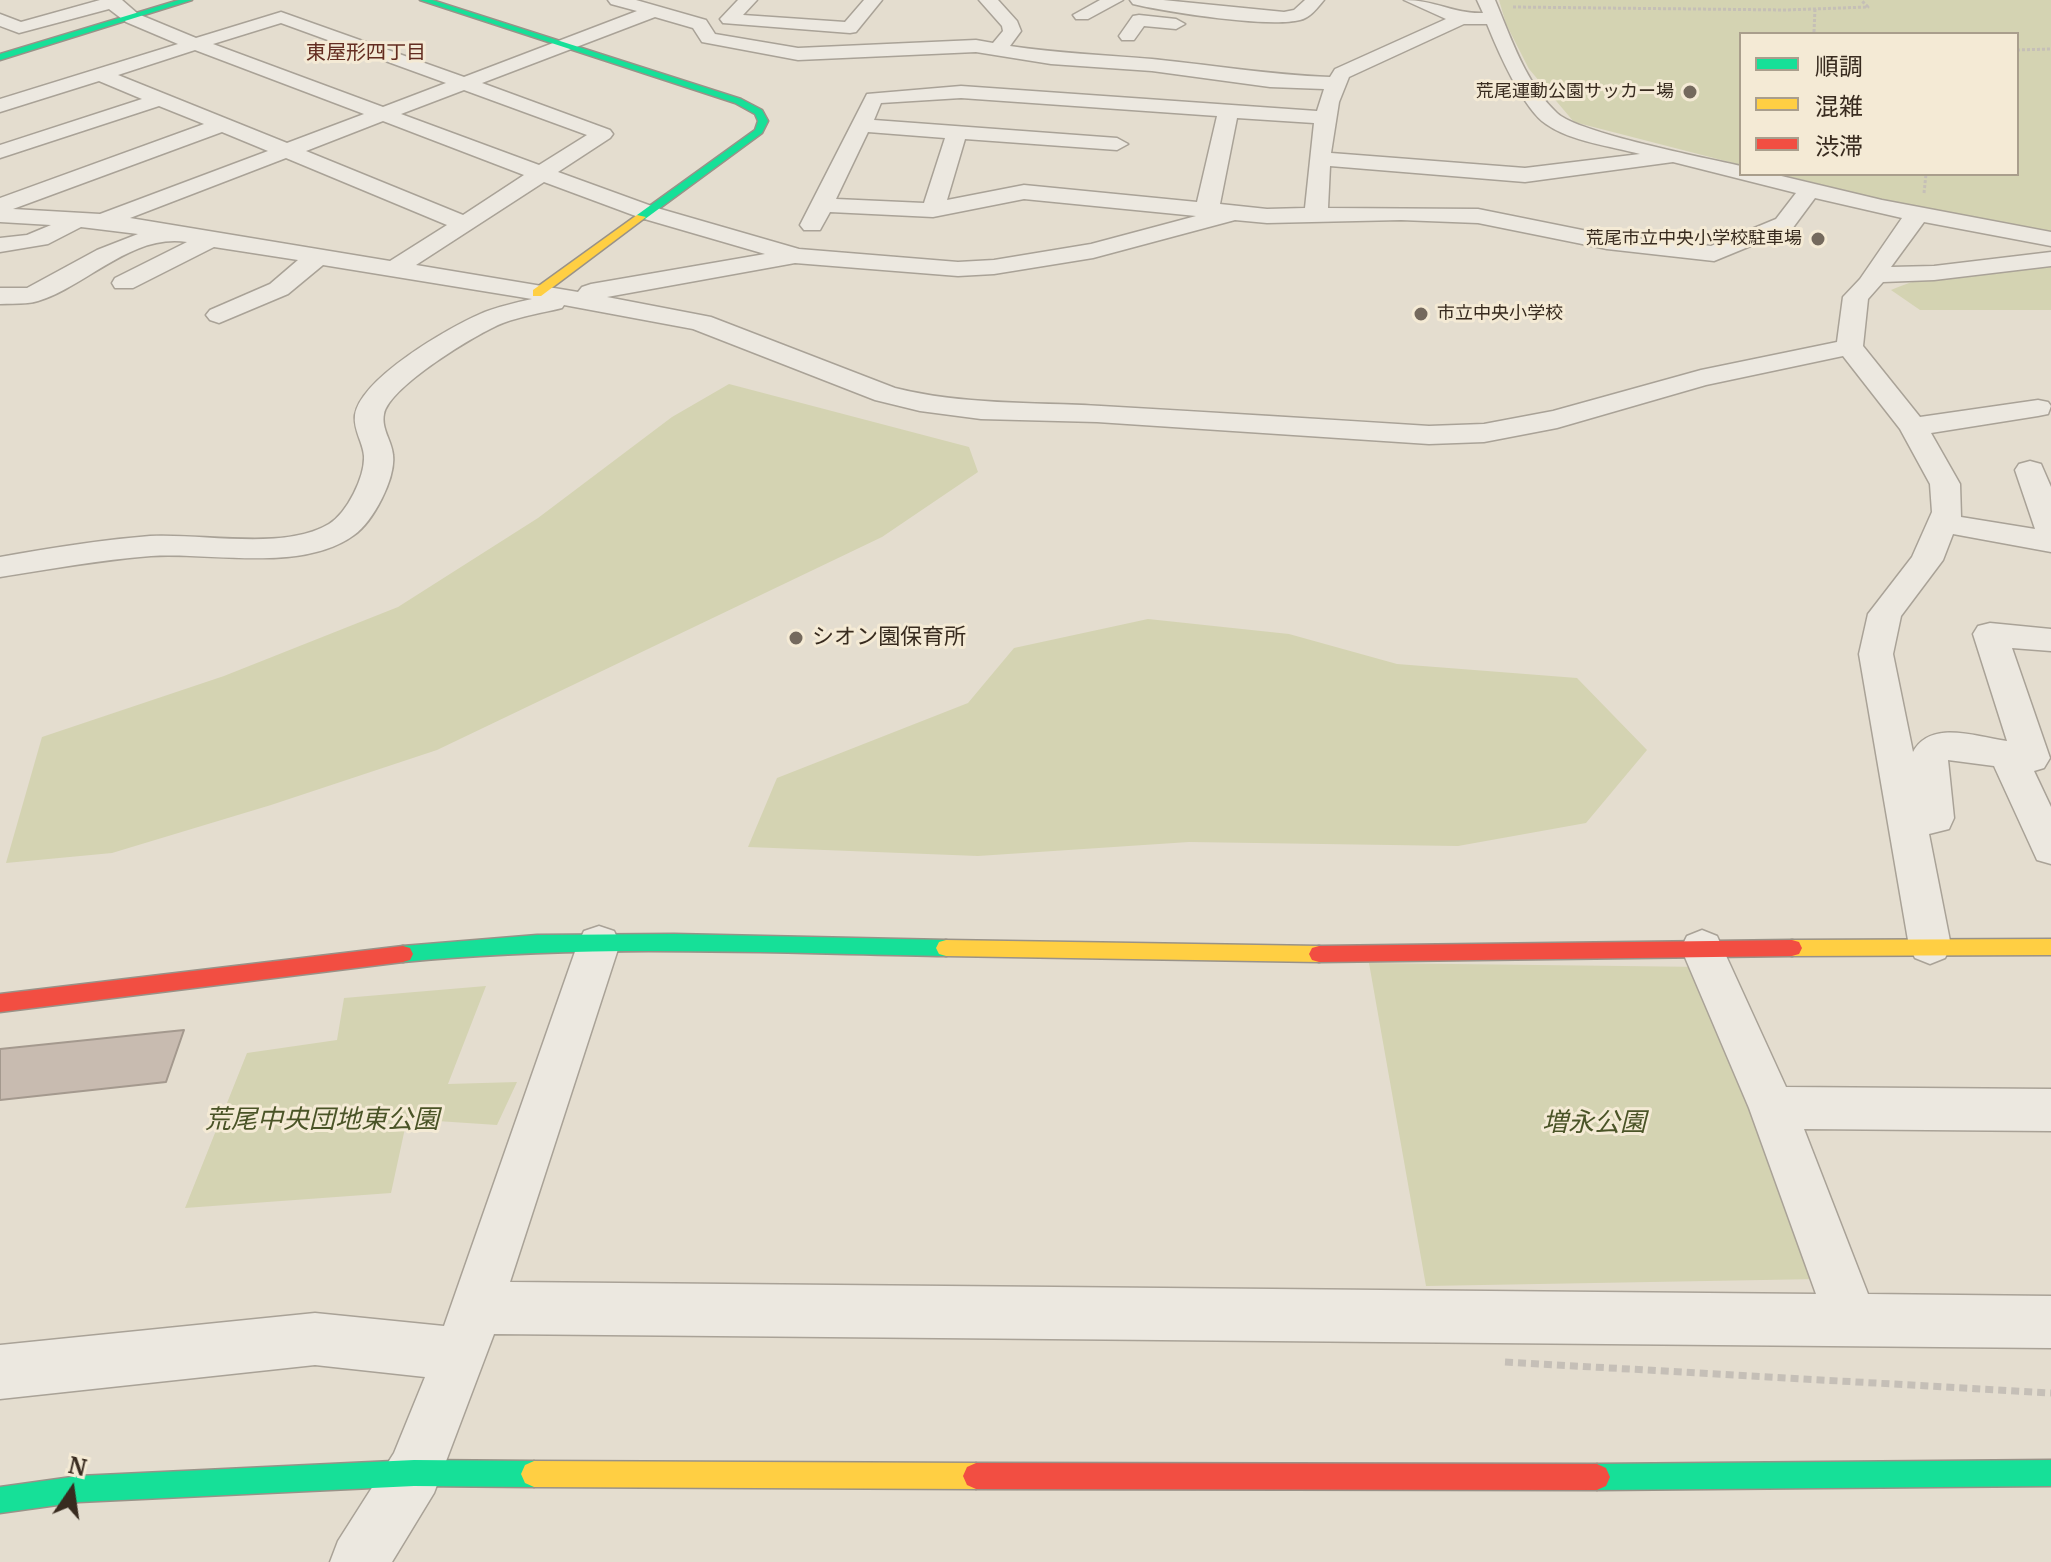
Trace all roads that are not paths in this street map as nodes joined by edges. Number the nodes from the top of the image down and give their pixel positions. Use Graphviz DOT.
graph roads {
  1 [pos="188,0"];
  2 [pos="424,0"];
  3 [pos="617,0"];
  4 [pos="748,0"];
  5 [pos="988,0"];
  6 [pos="1114,0"];
  7 [pos="1139,0"];
  8 [pos="1315,0"];
  9 [pos="1413,0"];
  10 [pos="112,1"];
  11 [pos="843,1"];
  12 [pos="872,2"];
  13 [pos="1489,8"];
  14 [pos="654,11"];
  15 [pos="1082,15"];
  16 [pos="132,18"];
  17 [pos="1182,18"];
  18 [pos="0,19"];
  19 [pos="1461,19"];
  20 [pos="1128,36"];
  21 [pos="195,44"];
  22 [pos="561,45"];
  23 [pos="998,49"];
  24 [pos="0,57"];
  25 [pos="99,74"];
  26 [pos="1334,83"];
  27 [pos="465,84"];
  28 [pos="157,100"];
  29 [pos="1131,104"];
  30 [pos="0,106"];
  31 [pos="1228,111"];
  32 [pos="385,115"];
  33 [pos="1326,118"];
  34 [pos="222,125"];
  35 [pos="860,125"];
  36 [pos="957,132"];
  37 [pos="1117,144"];
  38 [pos="288,151"];
  39 [pos="0,152"];
  40 [pos="1673,156"];
  41 [pos="1322,159"];
  42 [pos="1739,173"];
  43 [pos="542,174"];
  44 [pos="1751,176"];
  45 [pos="1103,184"];
  46 [pos="1809,191"];
  47 [pos="1456,192"];
  48 [pos="822,205"];
  49 [pos="0,206"];
  50 [pos="933,210"];
  51 [pos="1207,210"];
  52 [pos="649,213"];
  53 [pos="1233,213"];
  54 [pos="1915,213"];
  55 [pos="1316,214"];
  56 [pos="0,215"];
  57 [pos="77,219"];
  58 [pos="103,221"];
  59 [pos="463,223"];
  60 [pos="167,231"];
  61 [pos="211,239"];
  62 [pos="2051,239"];
  63 [pos="0,245"];
  64 [pos="797,256"];
  65 [pos="317,257"];
  66 [pos="2051,259"];
  67 [pos="394,269"];
  68 [pos="1875,275"];
  69 [pos="124,283"];
  70 [pos="0,296"];
  71 [pos="556,296"];
  72 [pos="219,315"];
  73 [pos="1850,347"];
  74 [pos="2038,408"];
  75 [pos="1913,427"];
  76 [pos="2030,470"];
  77 [pos="1943,523"];
  78 [pos="2051,531"];
  79 [pos="2051,542"];
  80 [pos="0,567"];
  81 [pos="2051,640"];
  82 [pos="2008,755"];
  83 [pos="1907,821"];
  84 [pos="2051,849"];
  85 [pos="599,943"];
  86 [pos="1930,946"];
  87 [pos="2051,947"];
  88 [pos="1702,948"];
  89 [pos="0,1003"];
  90 [pos="1772,1108"];
  91 [pos="2051,1110"];
  92 [pos="1851,1318"];
  93 [pos="2051,1322"];
  94 [pos="468,1331"];
  95 [pos="0,1372"];
  96 [pos="414,1473"];
  97 [pos="2051,1473"];
  98 [pos="0,1500"];
  99 [pos="359,1562"];
  1 -- 16 [label="street"];
  2 -- 22 [label="street"];
  3 -- 14 [label="street"];
  4 -- 12 [label="street"];
  5 -- 23 [label="street"];
  6 -- 15 [label="street"];
  7 -- 17 [label="street"];
  8 -- 17 [label="street"];
  9 -- 19 [label="street"];
  10 -- 16 [label="street"];
  10 -- 18 [label="street"];
  11 -- 12 [label="street"];
  13 -- 19 [label="street"];
  13 -- 40 [label="street"];
  14 -- 22 [label="street"];
  14 -- 23 [label="street"];
  16 -- 21 [label="street"];
  16 -- 24 [label="street"];
  17 -- 20 [label="street"];
  19 -- 26 [label="street"];
  21 -- 25 [label="street"];
  21 -- 27 [label="street"];
  21 -- 32 [label="street"];
  22 -- 27 [label="street"];
  22 -- 52 [label="street"];
  23 -- 26 [label="street"];
  25 -- 28 [label="street"];
  25 -- 30 [label="street"];
  26 -- 33 [label="street"];
  27 -- 32 [label="street"];
  27 -- 43 [label="street"];
  28 -- 34 [label="street"];
  28 -- 39 [label="street"];
  29 -- 31 [label="street"];
  29 -- 35 [label="street"];
  29 -- 37 [label="street"];
  31 -- 33 [label="street"];
  31 -- 51 [label="street"];
  32 -- 38 [label="street"];
  32 -- 43 [label="street"];
  33 -- 41 [label="street"];
  34 -- 38 [label="street"];
  34 -- 49 [label="street"];
  35 -- 36 [label="street"];
  35 -- 48 [label="street"];
  36 -- 37 [label="street"];
  36 -- 50 [label="street"];
  37 -- 45 [label="street"];
  38 -- 58 [label="street"];
  38 -- 59 [label="street"];
  40 -- 42 [label="street"];
  40 -- 47 [label="street"];
  41 -- 47 [label="street"];
  41 -- 55 [label="street"];
  43 -- 52 [label="street"];
  43 -- 59 [label="street"];
  44 -- 46 [label="street"];
  45 -- 50 [label="street"];
  45 -- 51 [label="street"];
  46 -- 47 [label="street"];
  46 -- 54 [label="street"];
  47 -- 55 [label="street"];
  48 -- 50 [label="street"];
  48 -- 64 [label="street"];
  51 -- 53 [label="street"];
  52 -- 64 [label="street"];
  52 -- 71 [label="street"];
  53 -- 55 [label="street"];
  53 -- 64 [label="street"];
  54 -- 62 [label="street"];
  54 -- 68 [label="street"];
  56 -- 57 [label="street"];
  57 -- 58 [label="street"];
  57 -- 63 [label="street"];
  58 -- 60 [label="street"];
  59 -- 67 [label="street"];
  60 -- 61 [label="street"];
  60 -- 70 [label="street"];
  61 -- 65 [label="street"];
  61 -- 69 [label="street"];
  64 -- 71 [label="street"];
  65 -- 67 [label="street"];
  65 -- 72 [label="street"];
  66 -- 68 [label="street"];
  67 -- 71 [label="street"];
  68 -- 73 [label="street"];
  71 -- 73 [label="street"];
  71 -- 80 [label="street"];
  73 -- 75 [label="street"];
  74 -- 75 [label="street"];
  75 -- 77 [label="street"];
  76 -- 78 [label="street"];
  77 -- 79 [label="street"];
  77 -- 83 [label="street"];
  81 -- 82 [label="street"];
  82 -- 83 [label="street"];
  82 -- 84 [label="street"];
  83 -- 86 [label="street"];
  85 -- 88 [label="street"];
  85 -- 89 [label="street"];
  85 -- 94 [label="street"];
  86 -- 87 [label="street"];
  86 -- 88 [label="street"];
  88 -- 90 [label="street"];
  90 -- 91 [label="street"];
  90 -- 92 [label="street"];
  92 -- 93 [label="street"];
  92 -- 94 [label="street"];
  94 -- 95 [label="street"];
  94 -- 96 [label="street"];
  96 -- 97 [label="street"];
  96 -- 98 [label="street"];
  96 -- 99 [label="street"];
}
